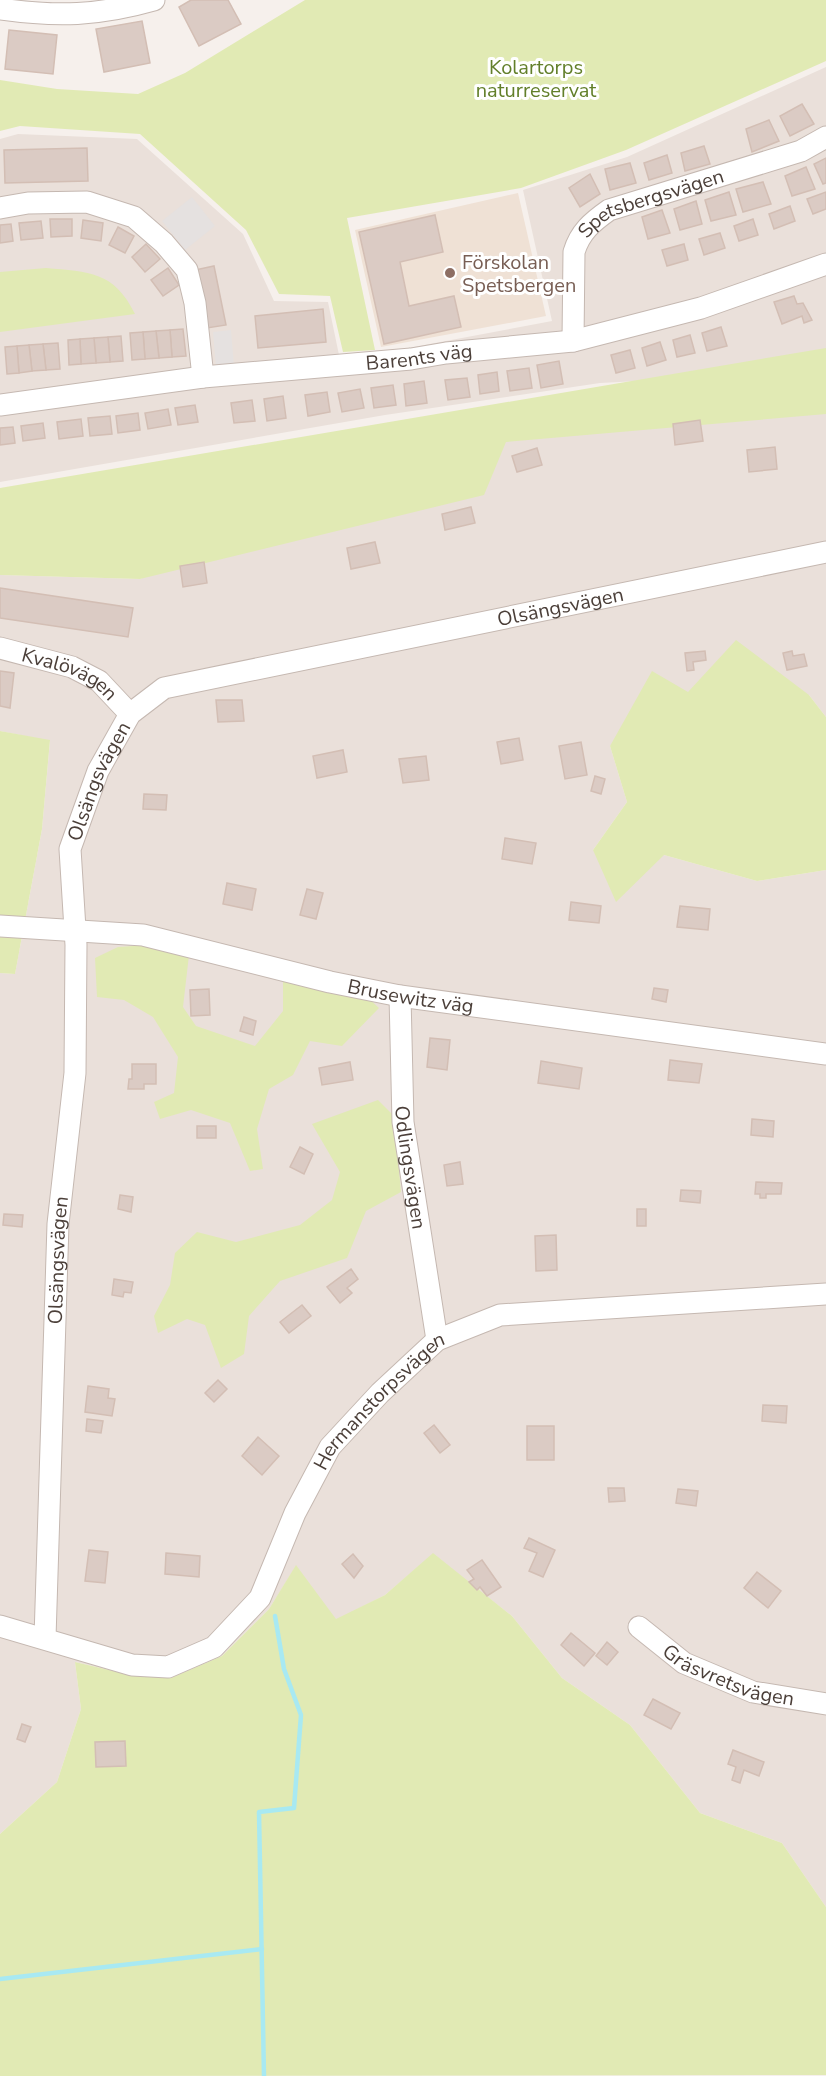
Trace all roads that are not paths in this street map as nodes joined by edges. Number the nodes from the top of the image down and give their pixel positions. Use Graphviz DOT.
graph roads {
  1 [pos="154,0"];
  2 [pos="0,9"];
  3 [pos="826,137"];
  4 [pos="0,208"];
  5 [pos="826,264"];
  6 [pos="573,341"];
  7 [pos="202,377"];
  8 [pos="0,405"];
  9 [pos="826,552"];
  10 [pos="0,648"];
  11 [pos="129,714"];
  12 [pos="0,926"];
  13 [pos="75,931"];
  14 [pos="400,996"];
  15 [pos="826,1054"];
  16 [pos="826,1294"];
  17 [pos="437,1340"];
  18 [pos="0,1626"];
  19 [pos="639,1627"];
  20 [pos="45,1638"];
  21 [pos="826,1704"];
  1 -- 2 [label="street"];
  3 -- 6 [label="street, Spetsbergsvägen"];
  4 -- 7 [label="street"];
  5 -- 6 [label="street, Barents väg"];
  6 -- 7 [label="street, Barents väg"];
  7 -- 8 [label="street, Barents väg"];
  9 -- 11 [label="street, Olsängsvägen"];
  10 -- 11 [label="street, Kvalövägen"];
  11 -- 13 [label="street, Olsängsvägen"];
  12 -- 13 [label="street, Brusewitz väg"];
  13 -- 14 [label="street, Brusewitz väg"];
  13 -- 20 [label="street, Olsängsvägen"];
  14 -- 15 [label="street, Brusewitz väg"];
  14 -- 17 [label="street, Odlingsvägen"];
  16 -- 17 [label="street, Hermanstorpsvägen"];
  17 -- 20 [label="street, Hermanstorpsvägen"];
  18 -- 20 [label="street, Hermanstorpsvägen"];
  19 -- 21 [label="street, Gräsvretsvägen"];
}
